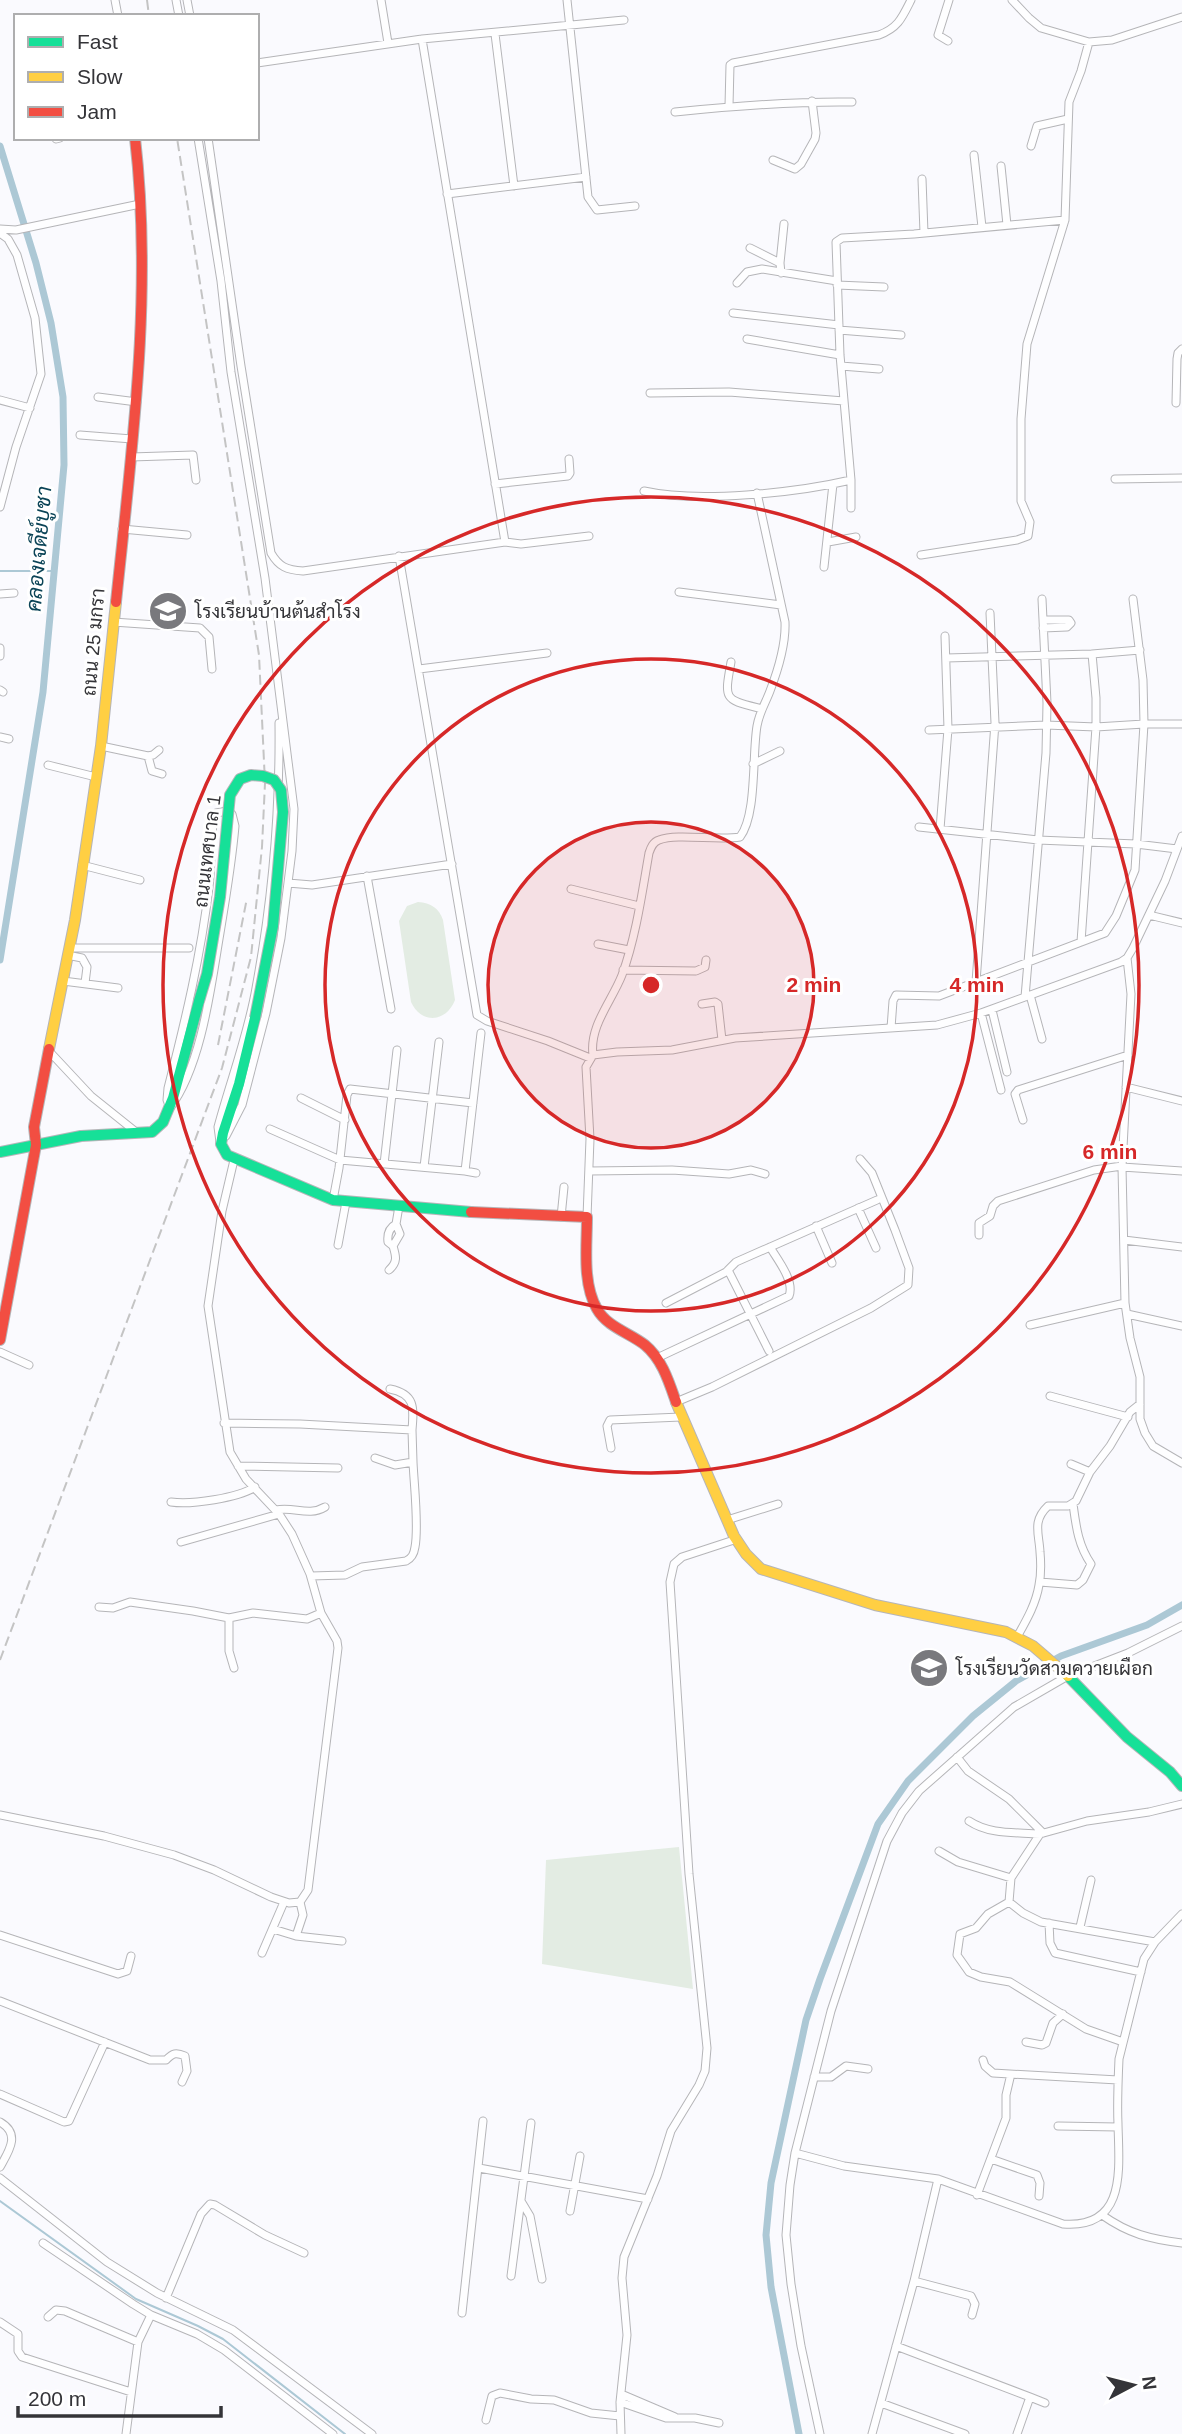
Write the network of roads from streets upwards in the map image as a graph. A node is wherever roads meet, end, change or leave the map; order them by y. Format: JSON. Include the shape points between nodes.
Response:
{"nodes":[{"id":1,"x":381,"y":0,"type":"edge"},
{"id":2,"x":567,"y":0,"type":"edge"},
{"id":3,"x":911,"y":0,"type":"edge"},
{"id":4,"x":948,"y":0,"type":"edge"},
{"id":5,"x":1012,"y":0,"type":"edge"},
{"id":6,"x":1182,"y":17,"type":"edge"},
{"id":7,"x":624,"y":20,"type":"dead end"},
{"id":8,"x":568,"y":26,"type":"junction"},
{"id":9,"x":495,"y":34,"type":"junction"},
{"id":10,"x":422,"y":39,"type":"junction"},
{"id":11,"x":948,"y":41,"type":"dead end"},
{"id":12,"x":1089,"y":42,"type":"junction"},
{"id":13,"x":388,"y":43,"type":"junction"},
{"id":14,"x":259,"y":63,"type":"edge"},
{"id":15,"x":812,"y":101,"type":"junction"},
{"id":16,"x":852,"y":102,"type":"dead end"},
{"id":17,"x":729,"y":106,"type":"junction"},
{"id":18,"x":675,"y":112,"type":"dead end"},
{"id":19,"x":1068,"y":119,"type":"junction"},
{"id":20,"x":135,"y":140,"type":"edge"},
{"id":21,"x":198,"y":140,"type":"edge"},
{"id":22,"x":208,"y":140,"type":"edge"},
{"id":23,"x":1031,"y":146,"type":"dead end"},
{"id":24,"x":974,"y":155,"type":"dead end"},
{"id":25,"x":773,"y":160,"type":"dead end"},
{"id":26,"x":1001,"y":166,"type":"dead end"},
{"id":27,"x":586,"y":177,"type":"junction"},
{"id":28,"x":922,"y":179,"type":"dead end"},
{"id":29,"x":514,"y":186,"type":"junction"},
{"id":30,"x":447,"y":194,"type":"junction"},
{"id":31,"x":140,"y":204,"type":"junction"},
{"id":32,"x":635,"y":206,"type":"dead end"},
{"id":33,"x":1065,"y":220,"type":"junction"},
{"id":34,"x":785,"y":224,"type":"dead end"},
{"id":35,"x":1007,"y":225,"type":"junction"},
{"id":36,"x":982,"y":228,"type":"junction"},
{"id":37,"x":0,"y":231,"type":"edge"},
{"id":38,"x":924,"y":233,"type":"junction"},
{"id":39,"x":750,"y":248,"type":"dead end"},
{"id":40,"x":780,"y":263,"type":"junction"},
{"id":41,"x":781,"y":273,"type":"junction"},
{"id":42,"x":737,"y":283,"type":"dead end"},
{"id":43,"x":837,"y":283,"type":"junction"},
{"id":44,"x":884,"y":287,"type":"dead end"},
{"id":45,"x":733,"y":313,"type":"dead end"},
{"id":46,"x":839,"y":328,"type":"junction"},
{"id":47,"x":901,"y":335,"type":"dead end"},
{"id":48,"x":747,"y":339,"type":"dead end"},
{"id":49,"x":1182,"y":349,"type":"edge"},
{"id":50,"x":840,"y":355,"type":"junction"},
{"id":51,"x":841,"y":366,"type":"junction"},
{"id":52,"x":879,"y":369,"type":"dead end"},
{"id":53,"x":1179,"y":383,"type":"edge"},
{"id":54,"x":650,"y":393,"type":"dead end"},
{"id":55,"x":98,"y":397,"type":"dead end"},
{"id":56,"x":0,"y":400,"type":"edge"},
{"id":57,"x":844,"y":401,"type":"junction"},
{"id":58,"x":136,"y":402,"type":"junction"},
{"id":59,"x":1176,"y":403,"type":"dead end"},
{"id":60,"x":30,"y":408,"type":"junction"},
{"id":61,"x":80,"y":435,"type":"dead end"},
{"id":62,"x":132,"y":439,"type":"junction"},
{"id":63,"x":131,"y":457,"type":"junction"},
{"id":64,"x":569,"y":459,"type":"dead end"},
{"id":65,"x":1182,"y":478,"type":"edge"},
{"id":66,"x":1115,"y":479,"type":"dead end"},
{"id":67,"x":197,"y":480,"type":"dead end"},
{"id":68,"x":851,"y":480,"type":"junction"},
{"id":69,"x":495,"y":484,"type":"junction"},
{"id":70,"x":833,"y":484,"type":"junction"},
{"id":71,"x":644,"y":491,"type":"dead end"},
{"id":72,"x":757,"y":493,"type":"junction"},
{"id":73,"x":0,"y":507,"type":"edge"},
{"id":74,"x":851,"y":508,"type":"dead end"},
{"id":75,"x":122,"y":529,"type":"junction"},
{"id":76,"x":187,"y":535,"type":"dead end"},
{"id":77,"x":589,"y":536,"type":"dead end"},
{"id":78,"x":856,"y":537,"type":"dead end"},
{"id":79,"x":505,"y":542,"type":"junction"},
{"id":80,"x":828,"y":542,"type":"junction"},
{"id":81,"x":921,"y":555,"type":"dead end"},
{"id":82,"x":399,"y":556,"type":"junction"},
{"id":83,"x":824,"y":567,"type":"dead end"},
{"id":84,"x":679,"y":592,"type":"dead end"},
{"id":85,"x":14,"y":593,"type":"dead end"},
{"id":86,"x":0,"y":594,"type":"edge"},
{"id":87,"x":1042,"y":599,"type":"dead end"},
{"id":88,"x":1133,"y":599,"type":"dead end"},
{"id":89,"x":781,"y":605,"type":"junction"},
{"id":90,"x":990,"y":613,"type":"dead end"},
{"id":91,"x":113,"y":622,"type":"junction"},
{"id":92,"x":945,"y":636,"type":"dead end"},
{"id":93,"x":0,"y":648,"type":"edge"},
{"id":94,"x":1140,"y":650,"type":"junction"},
{"id":95,"x":547,"y":653,"type":"dead end"},
{"id":96,"x":1045,"y":654,"type":"junction"},
{"id":97,"x":1092,"y":654,"type":"junction"},
{"id":98,"x":0,"y":656,"type":"edge"},
{"id":99,"x":994,"y":657,"type":"junction"},
{"id":100,"x":946,"y":658,"type":"junction"},
{"id":101,"x":731,"y":662,"type":"dead end"},
{"id":102,"x":212,"y":669,"type":"dead end"},
{"id":103,"x":419,"y":669,"type":"junction"},
{"id":104,"x":278,"y":694,"type":"junction"},
{"id":105,"x":762,"y":709,"type":"junction"},
{"id":106,"x":1144,"y":724,"type":"junction"},
{"id":107,"x":1182,"y":724,"type":"edge"},
{"id":108,"x":1046,"y":725,"type":"junction"},
{"id":109,"x":995,"y":727,"type":"junction"},
{"id":110,"x":1096,"y":727,"type":"junction"},
{"id":111,"x":948,"y":729,"type":"junction"},
{"id":112,"x":929,"y":730,"type":"dead end"},
{"id":113,"x":0,"y":737,"type":"edge"},
{"id":114,"x":9,"y":739,"type":"dead end"},
{"id":115,"x":101,"y":746,"type":"junction"},
{"id":116,"x":159,"y":750,"type":"dead end"},
{"id":117,"x":780,"y":751,"type":"dead end"},
{"id":118,"x":148,"y":756,"type":"junction"},
{"id":119,"x":753,"y":764,"type":"junction"},
{"id":120,"x":48,"y":765,"type":"dead end"},
{"id":121,"x":162,"y":774,"type":"dead end"},
{"id":122,"x":96,"y":777,"type":"junction"},
{"id":123,"x":919,"y":827,"type":"dead end"},
{"id":124,"x":940,"y":829,"type":"junction"},
{"id":125,"x":985,"y":835,"type":"junction"},
{"id":126,"x":1182,"y":836,"type":"edge"},
{"id":127,"x":1038,"y":840,"type":"junction"},
{"id":128,"x":1088,"y":843,"type":"junction"},
{"id":129,"x":1136,"y":844,"type":"junction"},
{"id":130,"x":1177,"y":849,"type":"junction"},
{"id":131,"x":452,"y":864,"type":"junction"},
{"id":132,"x":82,"y":865,"type":"junction"},
{"id":133,"x":367,"y":876,"type":"junction"},
{"id":134,"x":140,"y":880,"type":"dead end"},
{"id":135,"x":288,"y":883,"type":"junction"},
{"id":136,"x":571,"y":889,"type":"dead end"},
{"id":137,"x":639,"y":906,"type":"junction"},
{"id":138,"x":1149,"y":915,"type":"junction"},
{"id":139,"x":1182,"y":923,"type":"edge"},
{"id":140,"x":1081,"y":942,"type":"junction"},
{"id":141,"x":598,"y":944,"type":"dead end"},
{"id":142,"x":189,"y":948,"type":"dead end"},
{"id":143,"x":629,"y":950,"type":"junction"},
{"id":144,"x":68,"y":952,"type":"junction"},
{"id":145,"x":1127,"y":958,"type":"junction"},
{"id":146,"x":706,"y":960,"type":"dead end"},
{"id":147,"x":1029,"y":961,"type":"junction"},
{"id":148,"x":623,"y":970,"type":"junction"},
{"id":149,"x":63,"y":981,"type":"junction"},
{"id":150,"x":976,"y":982,"type":"junction"},
{"id":151,"x":85,"y":983,"type":"junction"},
{"id":152,"x":118,"y":988,"type":"dead end"},
{"id":153,"x":1028,"y":996,"type":"junction"},
{"id":154,"x":702,"y":1004,"type":"dead end"},
{"id":155,"x":391,"y":1009,"type":"dead end"},
{"id":156,"x":992,"y":1010,"type":"junction"},
{"id":157,"x":981,"y":1013,"type":"junction"},
{"id":158,"x":891,"y":1028,"type":"junction"},
{"id":159,"x":481,"y":1033,"type":"dead end"},
{"id":160,"x":1042,"y":1039,"type":"dead end"},
{"id":161,"x":722,"y":1040,"type":"junction"},
{"id":162,"x":439,"y":1042,"type":"dead end"},
{"id":163,"x":48,"y":1049,"type":"junction"},
{"id":164,"x":397,"y":1050,"type":"dead end"},
{"id":165,"x":1128,"y":1052,"type":"junction"},
{"id":166,"x":591,"y":1057,"type":"junction"},
{"id":167,"x":1007,"y":1072,"type":"dead end"},
{"id":168,"x":1063,"y":1072,"type":"dead end"},
{"id":169,"x":1126,"y":1087,"type":"junction"},
{"id":170,"x":1001,"y":1090,"type":"dead end"},
{"id":171,"x":392,"y":1093,"type":"junction"},
{"id":172,"x":300,"y":1098,"type":"dead end"},
{"id":173,"x":431,"y":1098,"type":"junction"},
{"id":174,"x":1182,"y":1101,"type":"edge"},
{"id":175,"x":473,"y":1103,"type":"junction"},
{"id":176,"x":170,"y":1108,"type":"junction"},
{"id":177,"x":345,"y":1120,"type":"junction"},
{"id":178,"x":1023,"y":1120,"type":"dead end"},
{"id":179,"x":270,"y":1129,"type":"dead end"},
{"id":180,"x":138,"y":1133,"type":"junction"},
{"id":181,"x":36,"y":1144,"type":"junction"},
{"id":182,"x":221,"y":1144,"type":"junction"},
{"id":183,"x":0,"y":1152,"type":"edge"},
{"id":184,"x":860,"y":1158,"type":"dead end"},
{"id":185,"x":234,"y":1160,"type":"junction"},
{"id":186,"x":340,"y":1160,"type":"junction"},
{"id":187,"x":384,"y":1164,"type":"junction"},
{"id":188,"x":1122,"y":1166,"type":"junction"},
{"id":189,"x":424,"y":1167,"type":"junction"},
{"id":190,"x":465,"y":1171,"type":"junction"},
{"id":191,"x":589,"y":1171,"type":"junction"},
{"id":192,"x":1182,"y":1171,"type":"edge"},
{"id":193,"x":476,"y":1173,"type":"dead end"},
{"id":194,"x":765,"y":1174,"type":"dead end"},
{"id":195,"x":564,"y":1187,"type":"dead end"},
{"id":196,"x":332,"y":1200,"type":"junction"},
{"id":197,"x":877,"y":1200,"type":"dead end"},
{"id":198,"x":346,"y":1202,"type":"junction"},
{"id":199,"x":398,"y":1206,"type":"junction"},
{"id":200,"x":858,"y":1208,"type":"junction"},
{"id":201,"x":561,"y":1217,"type":"junction"},
{"id":202,"x":587,"y":1217,"type":"junction"},
{"id":203,"x":816,"y":1226,"type":"junction"},
{"id":204,"x":979,"y":1235,"type":"dead end"},
{"id":205,"x":1124,"y":1240,"type":"junction"},
{"id":206,"x":338,"y":1245,"type":"dead end"},
{"id":207,"x":770,"y":1247,"type":"junction"},
{"id":208,"x":1182,"y":1247,"type":"edge"},
{"id":209,"x":876,"y":1248,"type":"dead end"},
{"id":210,"x":832,"y":1263,"type":"dead end"},
{"id":211,"x":389,"y":1270,"type":"dead end"},
{"id":212,"x":728,"y":1270,"type":"junction"},
{"id":213,"x":666,"y":1303,"type":"dead end"},
{"id":214,"x":1125,"y":1303,"type":"junction"},
{"id":215,"x":1127,"y":1314,"type":"junction"},
{"id":216,"x":749,"y":1316,"type":"junction"},
{"id":217,"x":1030,"y":1325,"type":"dead end"},
{"id":218,"x":1182,"y":1326,"type":"edge"},
{"id":219,"x":0,"y":1340,"type":"edge"},
{"id":220,"x":769,"y":1351,"type":"dead end"},
{"id":221,"x":0,"y":1352,"type":"edge"},
{"id":222,"x":657,"y":1358,"type":"junction"},
{"id":223,"x":29,"y":1365,"type":"dead end"},
{"id":224,"x":390,"y":1389,"type":"dead end"},
{"id":225,"x":1050,"y":1396,"type":"dead end"},
{"id":226,"x":676,"y":1402,"type":"junction"},
{"id":227,"x":1140,"y":1404,"type":"junction"},
{"id":228,"x":681,"y":1416,"type":"junction"},
{"id":229,"x":1128,"y":1417,"type":"junction"},
{"id":230,"x":224,"y":1423,"type":"junction"},
{"id":231,"x":412,"y":1430,"type":"junction"},
{"id":232,"x":611,"y":1448,"type":"dead end"},
{"id":233,"x":375,"y":1458,"type":"dead end"},
{"id":234,"x":413,"y":1462,"type":"junction"},
{"id":235,"x":1182,"y":1463,"type":"edge"},
{"id":236,"x":1071,"y":1464,"type":"dead end"},
{"id":237,"x":238,"y":1465,"type":"junction"},
{"id":238,"x":338,"y":1468,"type":"dead end"},
{"id":239,"x":1090,"y":1472,"type":"junction"},
{"id":240,"x":255,"y":1487,"type":"junction"},
{"id":241,"x":171,"y":1502,"type":"dead end"},
{"id":242,"x":778,"y":1504,"type":"dead end"},
{"id":243,"x":1073,"y":1504,"type":"junction"},
{"id":244,"x":325,"y":1507,"type":"dead end"},
{"id":245,"x":278,"y":1512,"type":"junction"},
{"id":246,"x":727,"y":1520,"type":"junction"},
{"id":247,"x":737,"y":1539,"type":"junction"},
{"id":248,"x":181,"y":1542,"type":"dead end"},
{"id":249,"x":311,"y":1576,"type":"junction"},
{"id":250,"x":1040,"y":1583,"type":"junction"},
{"id":251,"x":99,"y":1607,"type":"dead end"},
{"id":252,"x":321,"y":1613,"type":"junction"},
{"id":253,"x":229,"y":1618,"type":"junction"},
{"id":254,"x":1182,"y":1626,"type":"edge"},
{"id":255,"x":1017,"y":1637,"type":"junction"},
{"id":256,"x":234,"y":1668,"type":"dead end"},
{"id":257,"x":1064,"y":1673,"type":"junction"},
{"id":258,"x":957,"y":1757,"type":"junction"},
{"id":259,"x":1181,"y":1784,"type":"edge"},
{"id":260,"x":1182,"y":1804,"type":"edge"},
{"id":261,"x":0,"y":1815,"type":"edge"},
{"id":262,"x":969,"y":1821,"type":"dead end"},
{"id":263,"x":1041,"y":1833,"type":"junction"},
{"id":264,"x":939,"y":1851,"type":"dead end"},
{"id":265,"x":1012,"y":1878,"type":"junction"},
{"id":266,"x":1091,"y":1880,"type":"dead end"},
{"id":267,"x":284,"y":1902,"type":"junction"},
{"id":268,"x":300,"y":1902,"type":"junction"},
{"id":269,"x":1009,"y":1902,"type":"junction"},
{"id":270,"x":1182,"y":1914,"type":"edge"},
{"id":271,"x":1049,"y":1923,"type":"junction"},
{"id":272,"x":1080,"y":1927,"type":"junction"},
{"id":273,"x":273,"y":1929,"type":"junction"},
{"id":274,"x":0,"y":1935,"type":"edge"},
{"id":275,"x":296,"y":1936,"type":"junction"},
{"id":276,"x":342,"y":1941,"type":"dead end"},
{"id":277,"x":1155,"y":1942,"type":"junction"},
{"id":278,"x":262,"y":1953,"type":"dead end"},
{"id":279,"x":131,"y":1956,"type":"dead end"},
{"id":280,"x":1141,"y":1972,"type":"junction"},
{"id":281,"x":0,"y":2001,"type":"edge"},
{"id":282,"x":1063,"y":2014,"type":"junction"},
{"id":283,"x":105,"y":2042,"type":"junction"},
{"id":284,"x":1026,"y":2042,"type":"dead end"},
{"id":285,"x":1123,"y":2042,"type":"junction"},
{"id":286,"x":983,"y":2060,"type":"dead end"},
{"id":287,"x":868,"y":2069,"type":"dead end"},
{"id":288,"x":814,"y":2077,"type":"junction"},
{"id":289,"x":1010,"y":2078,"type":"dead end"},
{"id":290,"x":1118,"y":2080,"type":"junction"},
{"id":291,"x":182,"y":2082,"type":"dead end"},
{"id":292,"x":0,"y":2094,"type":"edge"},
{"id":293,"x":484,"y":2121,"type":"dead end"},
{"id":294,"x":0,"y":2122,"type":"edge"},
{"id":295,"x":531,"y":2123,"type":"dead end"},
{"id":296,"x":1058,"y":2126,"type":"dead end"},
{"id":297,"x":1118,"y":2127,"type":"junction"},
{"id":298,"x":795,"y":2153,"type":"junction"},
{"id":299,"x":580,"y":2156,"type":"dead end"},
{"id":300,"x":991,"y":2159,"type":"junction"},
{"id":301,"x":0,"y":2167,"type":"edge"},
{"id":302,"x":479,"y":2168,"type":"junction"},
{"id":303,"x":524,"y":2175,"type":"junction"},
{"id":304,"x":0,"y":2178,"type":"edge"},
{"id":305,"x":937,"y":2179,"type":"junction"},
{"id":306,"x":576,"y":2185,"type":"junction"},
{"id":307,"x":977,"y":2195,"type":"junction"},
{"id":308,"x":1039,"y":2196,"type":"dead end"},
{"id":309,"x":648,"y":2199,"type":"junction"},
{"id":310,"x":521,"y":2201,"type":"junction"},
{"id":311,"x":570,"y":2211,"type":"dead end"},
{"id":312,"x":1102,"y":2216,"type":"junction"},
{"id":313,"x":43,"y":2243,"type":"dead end"},
{"id":314,"x":1182,"y":2243,"type":"edge"},
{"id":315,"x":304,"y":2253,"type":"dead end"},
{"id":316,"x":511,"y":2276,"type":"dead end"},
{"id":317,"x":542,"y":2279,"type":"dead end"},
{"id":318,"x":914,"y":2281,"type":"junction"},
{"id":319,"x":166,"y":2298,"type":"junction"},
{"id":320,"x":462,"y":2313,"type":"dead end"},
{"id":321,"x":151,"y":2315,"type":"junction"},
{"id":322,"x":972,"y":2315,"type":"dead end"},
{"id":323,"x":48,"y":2317,"type":"dead end"},
{"id":324,"x":0,"y":2322,"type":"edge"},
{"id":325,"x":138,"y":2342,"type":"junction"},
{"id":326,"x":896,"y":2346,"type":"junction"},
{"id":327,"x":131,"y":2392,"type":"junction"},
{"id":328,"x":1030,"y":2397,"type":"junction"},
{"id":329,"x":620,"y":2398,"type":"junction"},
{"id":330,"x":881,"y":2403,"type":"junction"},
{"id":331,"x":1045,"y":2403,"type":"dead end"},
{"id":332,"x":620,"y":2416,"type":"junction"},
{"id":333,"x":486,"y":2420,"type":"dead end"},
{"id":334,"x":719,"y":2423,"type":"dead end"},
{"id":335,"x":126,"y":2434,"type":"edge"},
{"id":336,"x":333,"y":2434,"type":"edge"},
{"id":337,"x":372,"y":2434,"type":"edge"},
{"id":338,"x":621,"y":2434,"type":"edge"},
{"id":339,"x":820,"y":2434,"type":"edge"},
{"id":340,"x":873,"y":2434,"type":"edge"},
{"id":341,"x":965,"y":2434,"type":"edge"},
{"id":342,"x":1017,"y":2434,"type":"edge"}],
"edges":[{"from":1,"to":13,"type":"street"},
{"from":2,"to":8,"type":"street"},
{"from":3,"to":17,"type":"street","via":[[901,22],[879,35],[733,63]]},
{"from":4,"to":11,"type":"street","via":[[938,35]]},
{"from":5,"to":12,"type":"street","via":[[1041,28]]},
{"from":6,"to":12,"type":"street","via":[[1112,40]]},
{"from":7,"to":8,"type":"street"},
{"from":8,"to":9,"type":"street"},
{"from":8,"to":27,"type":"street"},
{"from":9,"to":10,"type":"street"},
{"from":9,"to":29,"type":"street"},
{"from":10,"to":13,"type":"street"},
{"from":10,"to":30,"type":"street"},
{"from":12,"to":19,"type":"street"},
{"from":13,"to":14,"type":"street"},
{"from":15,"to":16,"type":"street"},
{"from":15,"to":17,"type":"street"},
{"from":15,"to":25,"type":"street","via":[[816,133],[801,164],[795,169]]},
{"from":17,"to":18,"type":"street"},
{"from":19,"to":23,"type":"street","via":[[1037,127]]},
{"from":19,"to":33,"type":"street"},
{"from":20,"to":31,"type":"street","name":"ถนน 25 มกรา"},
{"from":21,"to":104,"type":"street","via":[[265,578]]},
{"from":22,"to":82,"type":"street","via":[[271,553],[278,564],[303,571]]},
{"from":24,"to":36,"type":"street"},
{"from":26,"to":35,"type":"street"},
{"from":27,"to":29,"type":"street"},
{"from":27,"to":32,"type":"street","via":[[589,197],[597,209]]},
{"from":28,"to":38,"type":"street"},
{"from":29,"to":30,"type":"street"},
{"from":30,"to":69,"type":"street"},
{"from":31,"to":37,"type":"street"},
{"from":31,"to":58,"type":"street","name":"ถนน 25 มกรา","via":[[141,342]]},
{"from":33,"to":35,"type":"street"},
{"from":33,"to":81,"type":"street","via":[[1027,344],[1021,501],[1030,533],[1017,540]]},
{"from":34,"to":40,"type":"street"},
{"from":35,"to":36,"type":"street"},
{"from":36,"to":38,"type":"street"},
{"from":37,"to":60,"type":"street","via":[[17,254],[35,318],[41,374]]},
{"from":38,"to":43,"type":"street","via":[[838,239]]},
{"from":39,"to":40,"type":"street"},
{"from":40,"to":41,"type":"street"},
{"from":41,"to":42,"type":"street","via":[[754,269]]},
{"from":41,"to":43,"type":"street"},
{"from":43,"to":44,"type":"street"},
{"from":43,"to":46,"type":"street"},
{"from":45,"to":46,"type":"street"},
{"from":46,"to":47,"type":"street"},
{"from":46,"to":50,"type":"street"},
{"from":48,"to":50,"type":"street"},
{"from":49,"to":53,"type":"street","via":[[1177,359]]},
{"from":50,"to":51,"type":"street"},
{"from":51,"to":52,"type":"street"},
{"from":51,"to":57,"type":"street"},
{"from":53,"to":59,"type":"street"},
{"from":54,"to":57,"type":"street","via":[[729,392]]},
{"from":55,"to":58,"type":"street"},
{"from":56,"to":60,"type":"street"},
{"from":57,"to":68,"type":"street"},
{"from":58,"to":62,"type":"street","name":"ถนน 25 มกรา"},
{"from":60,"to":73,"type":"street"},
{"from":61,"to":62,"type":"street"},
{"from":62,"to":63,"type":"street","name":"ถนน 25 มกรา"},
{"from":63,"to":67,"type":"street","via":[[193,455]]},
{"from":63,"to":75,"type":"street","name":"ถนน 25 มกรา"},
{"from":64,"to":69,"type":"street","via":[[568,476]]},
{"from":65,"to":66,"type":"street"},
{"from":68,"to":70,"type":"street"},
{"from":68,"to":74,"type":"street"},
{"from":69,"to":79,"type":"street"},
{"from":70,"to":72,"type":"street"},
{"from":70,"to":80,"type":"street"},
{"from":71,"to":72,"type":"street","via":[[676,497]]},
{"from":72,"to":89,"type":"street"},
{"from":75,"to":76,"type":"street"},
{"from":75,"to":91,"type":"street","name":"ถนน 25 มกรา"},
{"from":77,"to":79,"type":"street"},
{"from":78,"to":80,"type":"street"},
{"from":79,"to":82,"type":"street"},
{"from":80,"to":83,"type":"street"},
{"from":82,"to":103,"type":"street"},
{"from":84,"to":89,"type":"street"},
{"from":85,"to":86,"type":"street"},
{"from":87,"to":96,"type":"street"},
{"from":88,"to":94,"type":"street"},
{"from":89,"to":105,"type":"street","via":[[786,634]]},
{"from":90,"to":99,"type":"street"},
{"from":91,"to":102,"type":"street","via":[[200,628],[209,637]]},
{"from":91,"to":115,"type":"street","name":"ถนน 25 มกรา"},
{"from":92,"to":100,"type":"street"},
{"from":93,"to":98,"type":"street"},
{"from":94,"to":97,"type":"street"},
{"from":94,"to":106,"type":"street"},
{"from":95,"to":103,"type":"street"},
{"from":96,"to":97,"type":"street"},
{"from":96,"to":99,"type":"street"},
{"from":96,"to":108,"type":"street"},
{"from":97,"to":110,"type":"street"},
{"from":99,"to":100,"type":"street"},
{"from":99,"to":109,"type":"street"},
{"from":100,"to":111,"type":"street"},
{"from":101,"to":105,"type":"street","via":[[728,697]]},
{"from":103,"to":131,"type":"street"},
{"from":104,"to":135,"type":"street","via":[[294,809]]},
{"from":104,"to":182,"type":"street","via":[[275,840],[268,914],[256,991],[218,1127]]},
{"from":105,"to":119,"type":"street"},
{"from":106,"to":107,"type":"street"},
{"from":106,"to":110,"type":"street"},
{"from":106,"to":129,"type":"street"},
{"from":108,"to":109,"type":"street"},
{"from":108,"to":110,"type":"street"},
{"from":108,"to":127,"type":"street"},
{"from":109,"to":111,"type":"street"},
{"from":109,"to":125,"type":"street"},
{"from":110,"to":128,"type":"street"},
{"from":111,"to":112,"type":"street"},
{"from":111,"to":124,"type":"street"},
{"from":113,"to":114,"type":"street"},
{"from":115,"to":118,"type":"street"},
{"from":115,"to":122,"type":"street","name":"ถนน 25 มกรา"},
{"from":116,"to":118,"type":"street"},
{"from":117,"to":119,"type":"street"},
{"from":118,"to":121,"type":"street","via":[[152,771]]},
{"from":119,"to":137,"type":"street","via":[[743,834],[729,839],[654,843]]},
{"from":120,"to":122,"type":"street"},
{"from":122,"to":132,"type":"street","name":"ถนน 25 มกรา"},
{"from":123,"to":124,"type":"street"},
{"from":124,"to":125,"type":"street"},
{"from":125,"to":127,"type":"street"},
{"from":125,"to":150,"type":"street"},
{"from":126,"to":130,"type":"street"},
{"from":127,"to":128,"type":"street"},
{"from":127,"to":147,"type":"street"},
{"from":128,"to":129,"type":"street"},
{"from":128,"to":140,"type":"street"},
{"from":129,"to":130,"type":"street"},
{"from":129,"to":140,"type":"street","via":[[1135,870],[1108,930]]},
{"from":130,"to":138,"type":"street"},
{"from":131,"to":133,"type":"street"},
{"from":131,"to":166,"type":"street","via":[[479,1017]]},
{"from":132,"to":134,"type":"street"},
{"from":132,"to":144,"type":"street","name":"ถนน 25 มกรา"},
{"from":133,"to":135,"type":"street","via":[[312,886]]},
{"from":133,"to":155,"type":"street"},
{"from":135,"to":182,"type":"street","via":[[250,1081]]},
{"from":136,"to":137,"type":"street"},
{"from":137,"to":143,"type":"street"},
{"from":138,"to":139,"type":"street"},
{"from":138,"to":145,"type":"street"},
{"from":140,"to":147,"type":"street"},
{"from":141,"to":143,"type":"street"},
{"from":142,"to":144,"type":"street"},
{"from":143,"to":148,"type":"street"},
{"from":144,"to":149,"type":"street","name":"ถนน 25 มกรา"},
{"from":144,"to":151,"type":"street","via":[[85,961]]},
{"from":145,"to":153,"type":"street"},
{"from":145,"to":165,"type":"street","via":[[1131,994]]},
{"from":146,"to":148,"type":"street","via":[[705,967],[696,971]]},
{"from":147,"to":150,"type":"street"},
{"from":147,"to":153,"type":"street"},
{"from":148,"to":166,"type":"street","via":[[604,1006]]},
{"from":149,"to":151,"type":"street"},
{"from":149,"to":163,"type":"street","name":"ถนน 25 มกรา"},
{"from":150,"to":158,"type":"street","via":[[939,996],[896,995]]},
{"from":151,"to":152,"type":"street"},
{"from":153,"to":156,"type":"street"},
{"from":153,"to":160,"type":"street"},
{"from":154,"to":161,"type":"street","via":[[718,1004]]},
{"from":156,"to":157,"type":"street"},
{"from":156,"to":167,"type":"street"},
{"from":157,"to":158,"type":"street","via":[[937,1025]]},
{"from":157,"to":170,"type":"street"},
{"from":158,"to":161,"type":"street"},
{"from":159,"to":175,"type":"street"},
{"from":161,"to":166,"type":"street","via":[[672,1051]]},
{"from":162,"to":173,"type":"street"},
{"from":163,"to":180,"type":"street","via":[[91,1096]]},
{"from":163,"to":181,"type":"street","name":"ถนน 25 มกรา","via":[[34,1127]]},
{"from":164,"to":171,"type":"street"},
{"from":165,"to":168,"type":"street"},
{"from":165,"to":169,"type":"street"},
{"from":165,"to":178,"type":"street","via":[[1018,1090],[1016,1101]]},
{"from":166,"to":191,"type":"street","via":[[585,1079],[590,1113]]},
{"from":169,"to":174,"type":"street"},
{"from":169,"to":188,"type":"street"},
{"from":171,"to":173,"type":"street"},
{"from":171,"to":177,"type":"street","via":[[351,1089]]},
{"from":171,"to":187,"type":"street"},
{"from":172,"to":177,"type":"street"},
{"from":173,"to":175,"type":"street"},
{"from":173,"to":189,"type":"street"},
{"from":175,"to":190,"type":"street"},
{"from":176,"to":176,"type":"street","via":[[169,1088],[210,886],[214,817],[227,811],[235,826],[212,982],[194,1058]]},
{"from":176,"to":180,"type":"street","name":"ถนนเทศบาล 1","via":[[155,1130]]},
{"from":176,"to":182,"type":"street","name":"ถนนเทศบาล 1","bridge":true,"via":[[207,974],[230,795],[240,779],[265,776],[275,781],[282,795],[274,922],[256,1018]]},
{"from":177,"to":186,"type":"street"},
{"from":179,"to":186,"type":"street"},
{"from":180,"to":181,"type":"street","name":"ถนนเทศบาล 1"},
{"from":181,"to":183,"type":"street","name":"ถนนเทศบาล 1"},
{"from":181,"to":219,"type":"street","name":"ถนน 25 มกรา"},
{"from":182,"to":185,"type":"street"},
{"from":184,"to":226,"type":"street","via":[[872,1173],[895,1230],[909,1268],[908,1286]]},
{"from":185,"to":196,"type":"street"},
{"from":185,"to":230,"type":"street","via":[[208,1306]]},
{"from":186,"to":187,"type":"street"},
{"from":186,"to":196,"type":"street"},
{"from":187,"to":189,"type":"street"},
{"from":188,"to":192,"type":"street"},
{"from":188,"to":204,"type":"street","via":[[1094,1170],[999,1201],[979,1223]]},
{"from":188,"to":205,"type":"street"},
{"from":189,"to":190,"type":"street"},
{"from":190,"to":193,"type":"street"},
{"from":191,"to":194,"type":"street","via":[[729,1174],[751,1170]]},
{"from":191,"to":202,"type":"street"},
{"from":195,"to":201,"type":"street"},
{"from":196,"to":198,"type":"street"},
{"from":197,"to":200,"type":"street"},
{"from":198,"to":199,"type":"street"},
{"from":198,"to":206,"type":"street"},
{"from":199,"to":201,"type":"street"},
{"from":199,"to":211,"type":"street","via":[[400,1234],[393,1246],[395,1265]]},
{"from":200,"to":203,"type":"street"},
{"from":200,"to":209,"type":"street"},
{"from":201,"to":202,"type":"street"},
{"from":202,"to":222,"type":"street","via":[[590,1288],[599,1314],[642,1341]]},
{"from":203,"to":207,"type":"street"},
{"from":203,"to":210,"type":"street"},
{"from":205,"to":208,"type":"street"},
{"from":205,"to":214,"type":"street"},
{"from":207,"to":212,"type":"street"},
{"from":207,"to":216,"type":"street","via":[[791,1290],[789,1296]]},
{"from":212,"to":213,"type":"street"},
{"from":212,"to":216,"type":"street"},
{"from":214,"to":215,"type":"street"},
{"from":214,"to":217,"type":"street"},
{"from":215,"to":218,"type":"street"},
{"from":215,"to":227,"type":"street","via":[[1140,1377]]},
{"from":216,"to":220,"type":"street"},
{"from":216,"to":222,"type":"street"},
{"from":221,"to":223,"type":"street"},
{"from":222,"to":226,"type":"street"},
{"from":224,"to":231,"type":"street","via":[[411,1399]]},
{"from":225,"to":229,"type":"street"},
{"from":226,"to":228,"type":"street"},
{"from":227,"to":229,"type":"street"},
{"from":227,"to":235,"type":"street","via":[[1144,1433],[1153,1446]]},
{"from":228,"to":232,"type":"street","via":[[610,1420]]},
{"from":228,"to":246,"type":"street"},
{"from":229,"to":239,"type":"street"},
{"from":230,"to":231,"type":"street"},
{"from":230,"to":237,"type":"street","via":[[229,1452]]},
{"from":231,"to":234,"type":"street"},
{"from":233,"to":234,"type":"street","via":[[395,1465]]},
{"from":234,"to":249,"type":"street","via":[[416,1534],[412,1557],[345,1575]]},
{"from":236,"to":239,"type":"street"},
{"from":237,"to":238,"type":"street"},
{"from":237,"to":240,"type":"street"},
{"from":239,"to":243,"type":"street"},
{"from":240,"to":241,"type":"street","via":[[234,1495]]},
{"from":240,"to":245,"type":"street"},
{"from":242,"to":246,"type":"street"},
{"from":243,"to":250,"type":"street","via":[[1048,1506],[1038,1519]]},
{"from":243,"to":250,"type":"street","via":[[1078,1539],[1091,1563],[1077,1585]]},
{"from":244,"to":245,"type":"street","via":[[310,1513]]},
{"from":245,"to":248,"type":"street"},
{"from":245,"to":249,"type":"street"},
{"from":246,"to":247,"type":"street"},
{"from":247,"to":255,"type":"street","via":[[761,1569],[823,1591]]},
{"from":247,"to":309,"type":"street","via":[[682,1557],[674,1564],[670,1582],[691,1898],[707,2048],[705,2071],[671,2131]]},
{"from":249,"to":252,"type":"street"},
{"from":250,"to":255,"type":"street"},
{"from":251,"to":253,"type":"street","via":[[130,1602]]},
{"from":252,"to":253,"type":"street","via":[[307,1619],[253,1613]]},
{"from":252,"to":268,"type":"street","via":[[337,1640],[337,1657],[308,1890]]},
{"from":253,"to":256,"type":"street"},
{"from":254,"to":257,"type":"street","via":[[1128,1653]]},
{"from":255,"to":257,"type":"street"},
{"from":257,"to":258,"type":"street","via":[[1014,1707]]},
{"from":257,"to":259,"type":"street"},
{"from":258,"to":263,"type":"street","via":[[982,1782],[1009,1799]]},
{"from":258,"to":288,"type":"street","via":[[919,1791],[887,1841],[834,1999]]},
{"from":260,"to":263,"type":"street"},
{"from":261,"to":267,"type":"street","via":[[174,1855]]},
{"from":262,"to":263,"type":"street","via":[[995,1831]]},
{"from":263,"to":265,"type":"street"},
{"from":264,"to":265,"type":"street"},
{"from":265,"to":269,"type":"street"},
{"from":266,"to":272,"type":"street"},
{"from":267,"to":268,"type":"street"},
{"from":267,"to":273,"type":"street"},
{"from":268,"to":275,"type":"street","via":[[303,1915]]},
{"from":269,"to":271,"type":"street"},
{"from":269,"to":282,"type":"street","via":[[988,1914],[976,1928],[960,1934],[960,1962],[969,1972],[1010,1982]]},
{"from":270,"to":277,"type":"street"},
{"from":271,"to":272,"type":"street"},
{"from":271,"to":280,"type":"street","via":[[1049,1943],[1055,1953]]},
{"from":272,"to":277,"type":"street"},
{"from":273,"to":275,"type":"street"},
{"from":273,"to":278,"type":"street"},
{"from":274,"to":279,"type":"street","via":[[118,1974],[127,1971]]},
{"from":275,"to":276,"type":"street"},
{"from":277,"to":280,"type":"street"},
{"from":280,"to":285,"type":"street"},
{"from":281,"to":283,"type":"street"},
{"from":282,"to":284,"type":"street","via":[[1045,2043]]},
{"from":282,"to":285,"type":"street","via":[[1086,2029]]},
{"from":283,"to":291,"type":"street","via":[[150,2060],[166,2060],[177,2053],[185,2056],[187,2071]]},
{"from":283,"to":292,"type":"street","via":[[69,2121]]},
{"from":285,"to":290,"type":"street"},
{"from":286,"to":290,"type":"street","via":[[993,2073]]},
{"from":287,"to":288,"type":"street","via":[[846,2066],[831,2077]]},
{"from":288,"to":298,"type":"street"},
{"from":289,"to":300,"type":"street","via":[[1006,2118]]},
{"from":290,"to":297,"type":"street"},
{"from":293,"to":302,"type":"street"},
{"from":294,"to":301,"type":"street","via":[[13,2138]]},
{"from":295,"to":303,"type":"street"},
{"from":296,"to":297,"type":"street"},
{"from":297,"to":312,"type":"street","via":[[1116,2193]]},
{"from":298,"to":305,"type":"street","via":[[844,2166]]},
{"from":298,"to":339,"type":"street","via":[[786,2235],[801,2346]]},
{"from":299,"to":306,"type":"street"},
{"from":300,"to":307,"type":"street"},
{"from":300,"to":308,"type":"street","via":[[1037,2175]]},
{"from":302,"to":303,"type":"street"},
{"from":302,"to":320,"type":"street"},
{"from":303,"to":306,"type":"street"},
{"from":303,"to":310,"type":"street"},
{"from":304,"to":319,"type":"street","via":[[107,2262]]},
{"from":305,"to":307,"type":"street"},
{"from":305,"to":318,"type":"street"},
{"from":306,"to":309,"type":"street"},
{"from":306,"to":311,"type":"street"},
{"from":307,"to":312,"type":"street","via":[[1063,2224]]},
{"from":309,"to":329,"type":"street","via":[[624,2258],[627,2335]]},
{"from":310,"to":316,"type":"street"},
{"from":310,"to":317,"type":"street","via":[[530,2216]]},
{"from":312,"to":314,"type":"street","via":[[1148,2238]]},
{"from":313,"to":321,"type":"street"},
{"from":315,"to":319,"type":"street","via":[[210,2204],[201,2214]]},
{"from":318,"to":322,"type":"street","via":[[971,2296],[975,2304]]},
{"from":318,"to":326,"type":"street"},
{"from":319,"to":337,"type":"street","via":[[233,2330]]},
{"from":321,"to":325,"type":"street"},
{"from":321,"to":336,"type":"street","via":[[224,2350]]},
{"from":323,"to":325,"type":"street","via":[[60,2310]]},
{"from":324,"to":327,"type":"street","via":[[18,2334],[22,2357]]},
{"from":325,"to":327,"type":"street"},
{"from":326,"to":328,"type":"street"},
{"from":326,"to":330,"type":"street"},
{"from":327,"to":335,"type":"street"},
{"from":328,"to":331,"type":"street"},
{"from":328,"to":342,"type":"street"},
{"from":329,"to":332,"type":"street"},
{"from":329,"to":334,"type":"street","via":[[660,2416]]},
{"from":330,"to":340,"type":"street"},
{"from":330,"to":341,"type":"street"},
{"from":332,"to":333,"type":"street","via":[[500,2393],[492,2396]]},
{"from":332,"to":338,"type":"street"}]}
